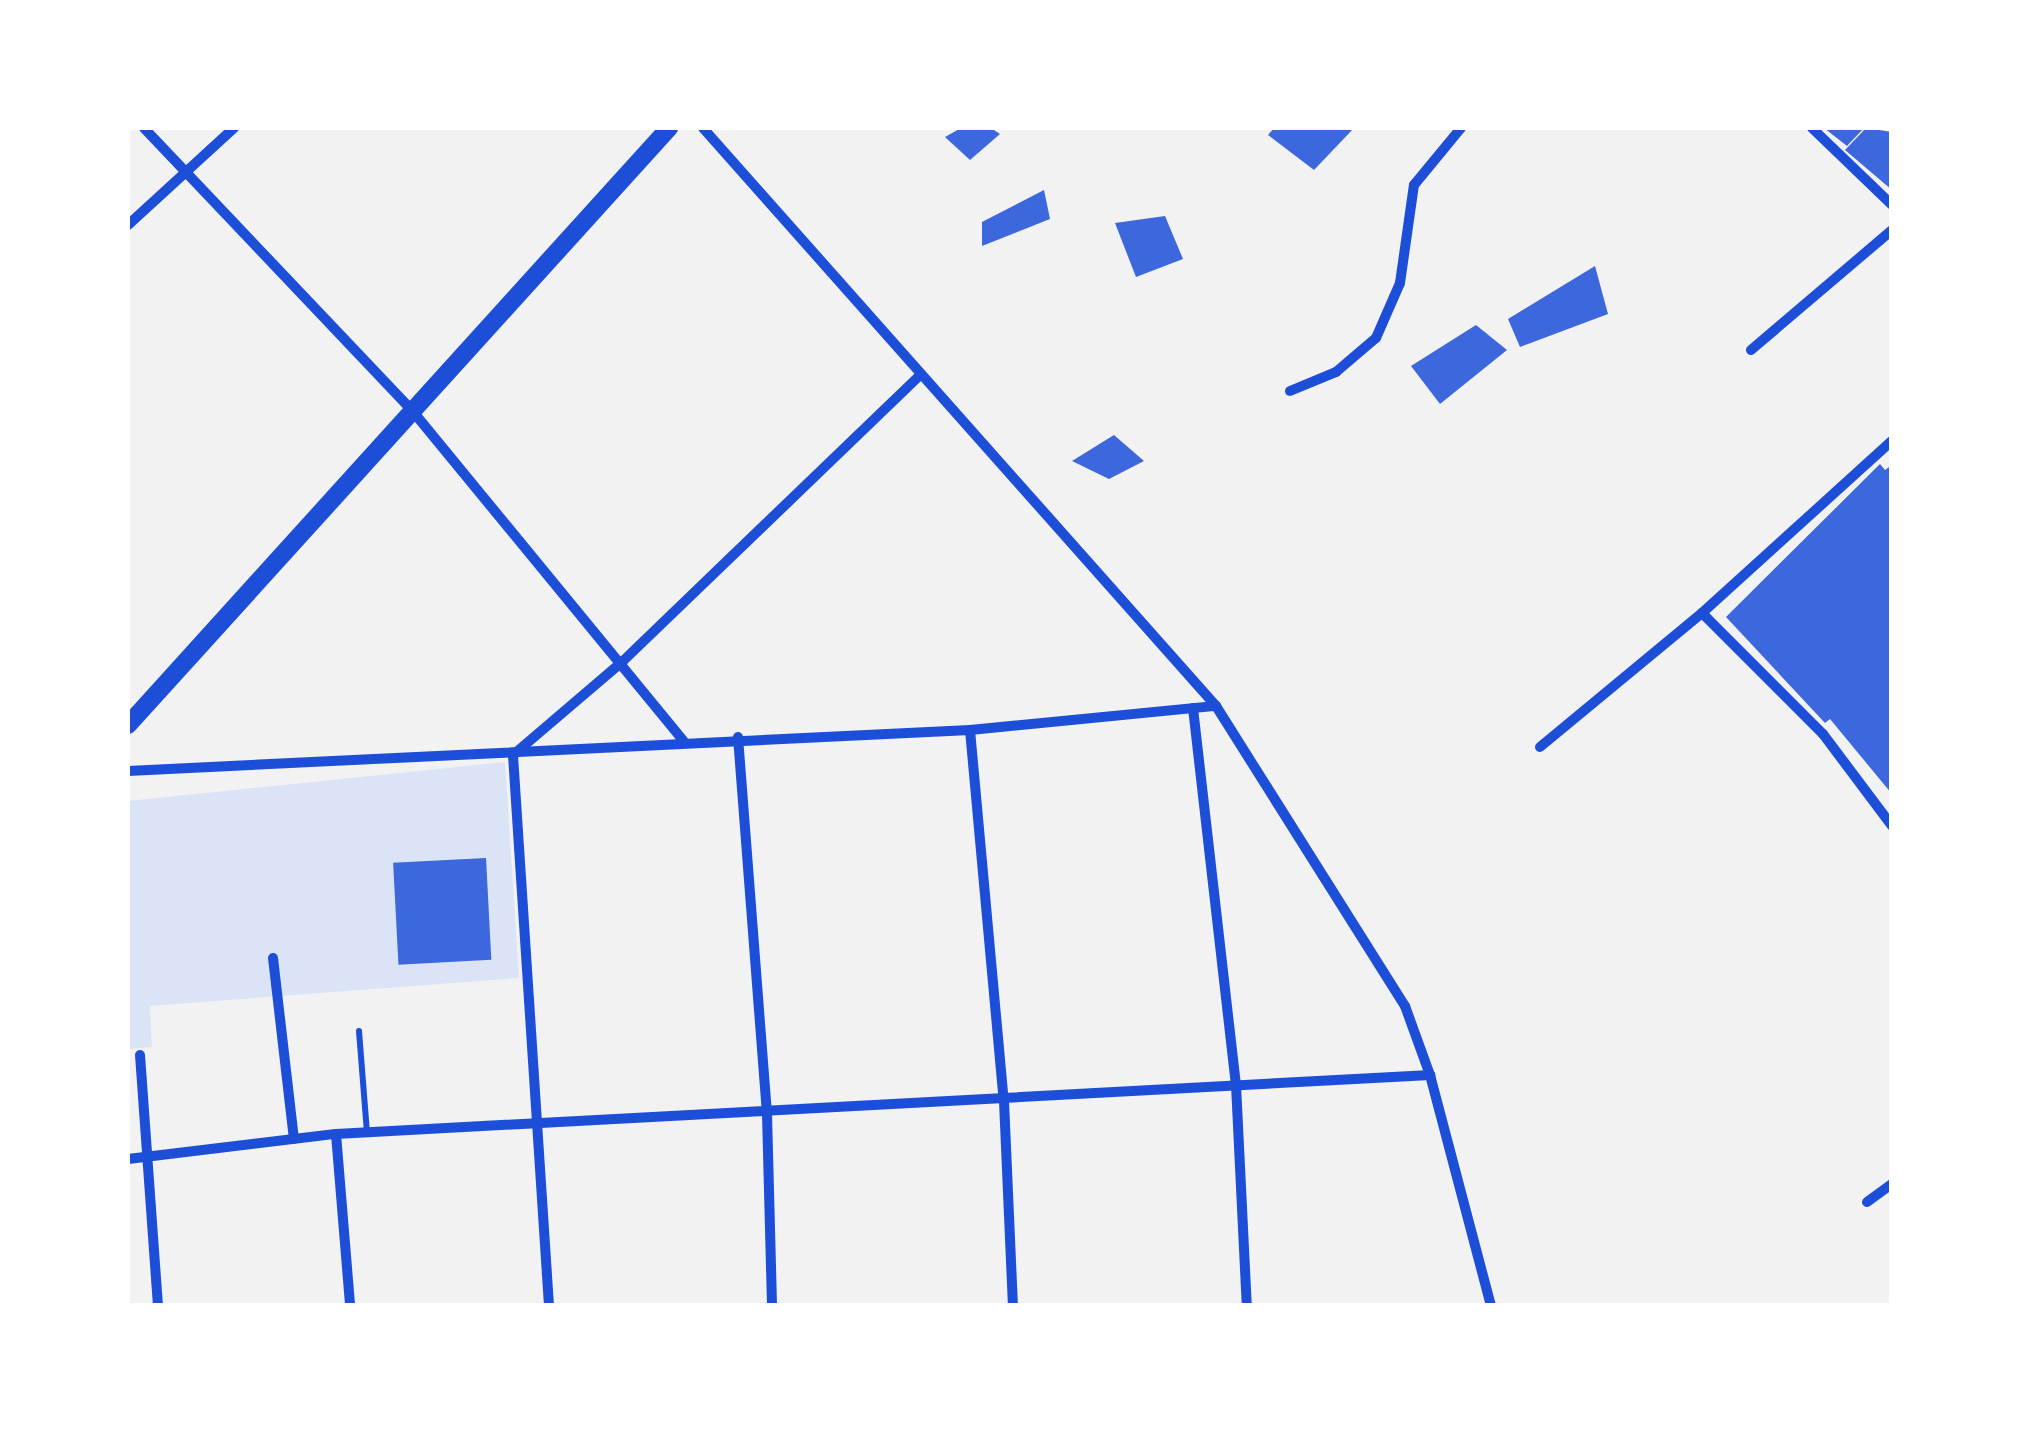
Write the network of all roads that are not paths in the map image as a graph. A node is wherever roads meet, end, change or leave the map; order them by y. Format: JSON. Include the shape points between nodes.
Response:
{"nodes":[{"id":1,"x":144,"y":128,"type":"edge"},
{"id":2,"x":234,"y":128,"type":"edge"},
{"id":3,"x":670,"y":128,"type":"edge"},
{"id":4,"x":703,"y":128,"type":"edge"},
{"id":5,"x":1462,"y":128,"type":"edge"},
{"id":6,"x":1812,"y":128,"type":"edge"},
{"id":7,"x":184,"y":172,"type":"junction"},
{"id":8,"x":1892,"y":205,"type":"edge"},
{"id":9,"x":128,"y":225,"type":"edge"},
{"id":10,"x":1892,"y":230,"type":"edge"},
{"id":11,"x":1750,"y":350,"type":"dead end"},
{"id":12,"x":919,"y":376,"type":"junction"},
{"id":13,"x":1290,"y":390,"type":"dead end"},
{"id":14,"x":414,"y":414,"type":"junction"},
{"id":15,"x":1892,"y":440,"type":"edge"},
{"id":16,"x":1702,"y":613,"type":"junction"},
{"id":17,"x":624,"y":661,"type":"junction"},
{"id":18,"x":1216,"y":706,"type":"junction"},
{"id":19,"x":1193,"y":708,"type":"junction"},
{"id":20,"x":128,"y":722,"type":"edge"},
{"id":21,"x":970,"y":730,"type":"junction"},
{"id":22,"x":738,"y":737,"type":"junction"},
{"id":23,"x":684,"y":741,"type":"junction"},
{"id":24,"x":1540,"y":748,"type":"dead end"},
{"id":25,"x":513,"y":755,"type":"junction"},
{"id":26,"x":128,"y":771,"type":"edge"},
{"id":27,"x":1892,"y":826,"type":"edge"},
{"id":28,"x":273,"y":958,"type":"dead end"},
{"id":29,"x":359,"y":1031,"type":"dead end"},
{"id":30,"x":140,"y":1055,"type":"dead end"},
{"id":31,"x":1430,"y":1075,"type":"junction"},
{"id":32,"x":1236,"y":1085,"type":"junction"},
{"id":33,"x":1004,"y":1101,"type":"junction"},
{"id":34,"x":767,"y":1114,"type":"junction"},
{"id":35,"x":532,"y":1124,"type":"junction"},
{"id":36,"x":367,"y":1132,"type":"junction"},
{"id":37,"x":336,"y":1134,"type":"junction"},
{"id":38,"x":294,"y":1139,"type":"junction"},
{"id":39,"x":151,"y":1157,"type":"junction"},
{"id":40,"x":128,"y":1158,"type":"edge"},
{"id":41,"x":1892,"y":1184,"type":"edge"},
{"id":42,"x":1867,"y":1202,"type":"dead end"},
{"id":43,"x":158,"y":1306,"type":"edge"},
{"id":44,"x":350,"y":1306,"type":"edge"},
{"id":45,"x":549,"y":1306,"type":"edge"},
{"id":46,"x":772,"y":1306,"type":"edge"},
{"id":47,"x":1013,"y":1306,"type":"edge"},
{"id":48,"x":1247,"y":1306,"type":"edge"},
{"id":49,"x":1491,"y":1306,"type":"edge"}],
"edges":[{"from":1,"to":7,"type":"street"},
{"from":2,"to":7,"type":"street"},
{"from":3,"to":14,"type":"street"},
{"from":4,"to":12,"type":"street"},
{"from":5,"to":13,"type":"street","via":[[1414,185],[1400,284],[1376,338],[1336,372]]},
{"from":6,"to":8,"type":"street"},
{"from":7,"to":9,"type":"street"},
{"from":7,"to":14,"type":"street"},
{"from":10,"to":11,"type":"street"},
{"from":12,"to":17,"type":"street"},
{"from":12,"to":18,"type":"street"},
{"from":14,"to":17,"type":"street"},
{"from":14,"to":20,"type":"street"},
{"from":15,"to":16,"type":"street"},
{"from":16,"to":24,"type":"street"},
{"from":16,"to":27,"type":"street","via":[[1824,734]]},
{"from":17,"to":23,"type":"street"},
{"from":17,"to":25,"type":"street"},
{"from":18,"to":19,"type":"street"},
{"from":18,"to":31,"type":"street","via":[[1405,1006]]},
{"from":19,"to":21,"type":"street"},
{"from":19,"to":32,"type":"street"},
{"from":21,"to":22,"type":"street"},
{"from":21,"to":33,"type":"street"},
{"from":22,"to":23,"type":"street"},
{"from":22,"to":34,"type":"street"},
{"from":23,"to":25,"type":"street"},
{"from":25,"to":26,"type":"street"},
{"from":25,"to":35,"type":"street"},
{"from":28,"to":38,"type":"street"},
{"from":29,"to":36,"type":"lane"},
{"from":30,"to":39,"type":"street"},
{"from":31,"to":32,"type":"street"},
{"from":31,"to":49,"type":"street"},
{"from":32,"to":33,"type":"street"},
{"from":32,"to":48,"type":"street"},
{"from":33,"to":34,"type":"street"},
{"from":33,"to":47,"type":"street"},
{"from":34,"to":35,"type":"street"},
{"from":34,"to":46,"type":"street"},
{"from":35,"to":36,"type":"street"},
{"from":35,"to":45,"type":"street"},
{"from":36,"to":37,"type":"street"},
{"from":37,"to":38,"type":"street"},
{"from":37,"to":44,"type":"street"},
{"from":38,"to":39,"type":"street"},
{"from":39,"to":40,"type":"street"},
{"from":39,"to":43,"type":"street"},
{"from":41,"to":42,"type":"street"}]}
